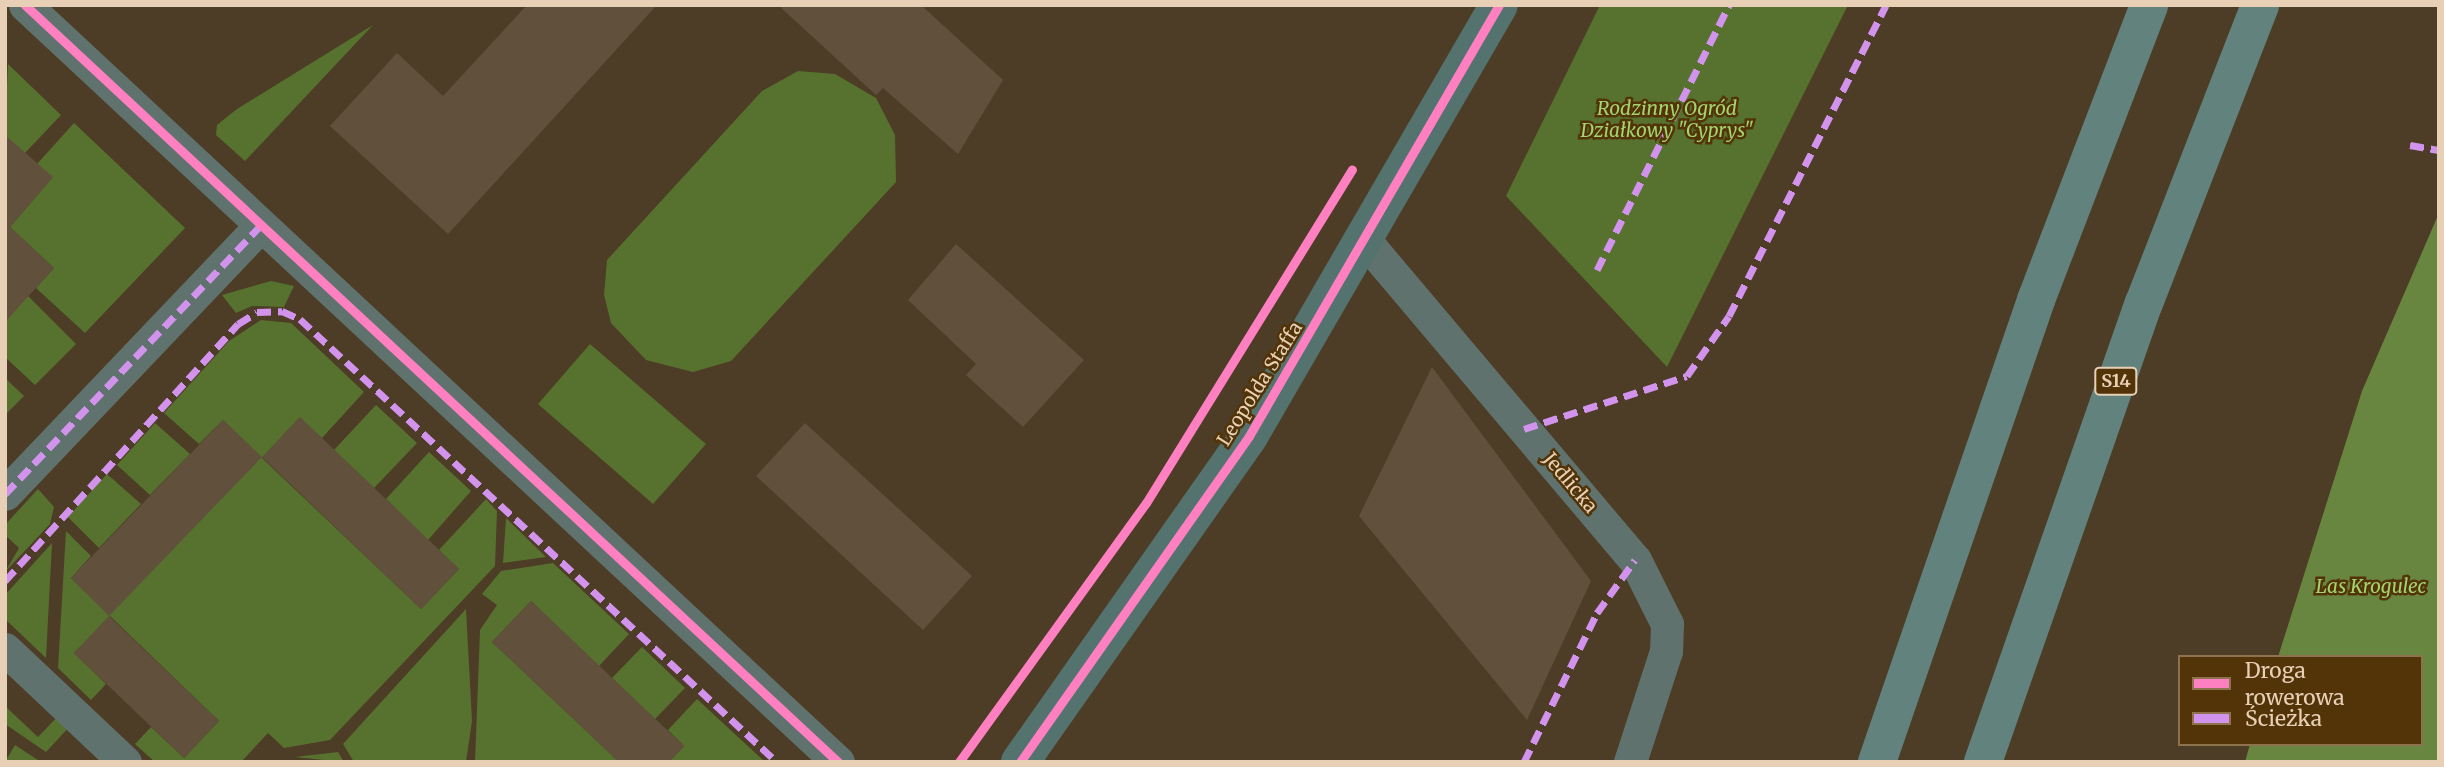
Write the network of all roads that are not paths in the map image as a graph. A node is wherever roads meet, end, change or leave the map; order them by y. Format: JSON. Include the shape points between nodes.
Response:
{"nodes":[{"id":1,"x":25,"y":5,"type":"edge"},
{"id":2,"x":1499,"y":5,"type":"edge"},
{"id":3,"x":2149,"y":5,"type":"edge"},
{"id":4,"x":2260,"y":5,"type":"edge"},
{"id":5,"x":260,"y":226,"type":"junction"},
{"id":6,"x":1366,"y":242,"type":"junction"},
{"id":7,"x":5,"y":494,"type":"edge"},
{"id":8,"x":5,"y":649,"type":"edge"},
{"id":9,"x":125,"y":762,"type":"edge"},
{"id":10,"x":838,"y":762,"type":"edge"},
{"id":11,"x":1020,"y":762,"type":"edge"},
{"id":12,"x":1630,"y":762,"type":"edge"},
{"id":13,"x":1877,"y":762,"type":"edge"},
{"id":14,"x":1983,"y":762,"type":"edge"}],
"edges":[{"from":1,"to":5,"type":"street"},
{"from":2,"to":6,"type":"street","name":"Leopolda Staffa"},
{"from":3,"to":13,"type":"highway","via":[[2036,300]]},
{"from":4,"to":14,"type":"highway","number":"S14","via":[[2144,303]]},
{"from":5,"to":7,"type":"street"},
{"from":5,"to":10,"type":"street"},
{"from":6,"to":11,"type":"street","name":"Leopolda Staffa","via":[[1206,502]]},
{"from":6,"to":12,"type":"street","name":"Jedlicka","via":[[1641,571],[1667,624],[1666,651]]},
{"from":8,"to":9,"type":"street"}]}
